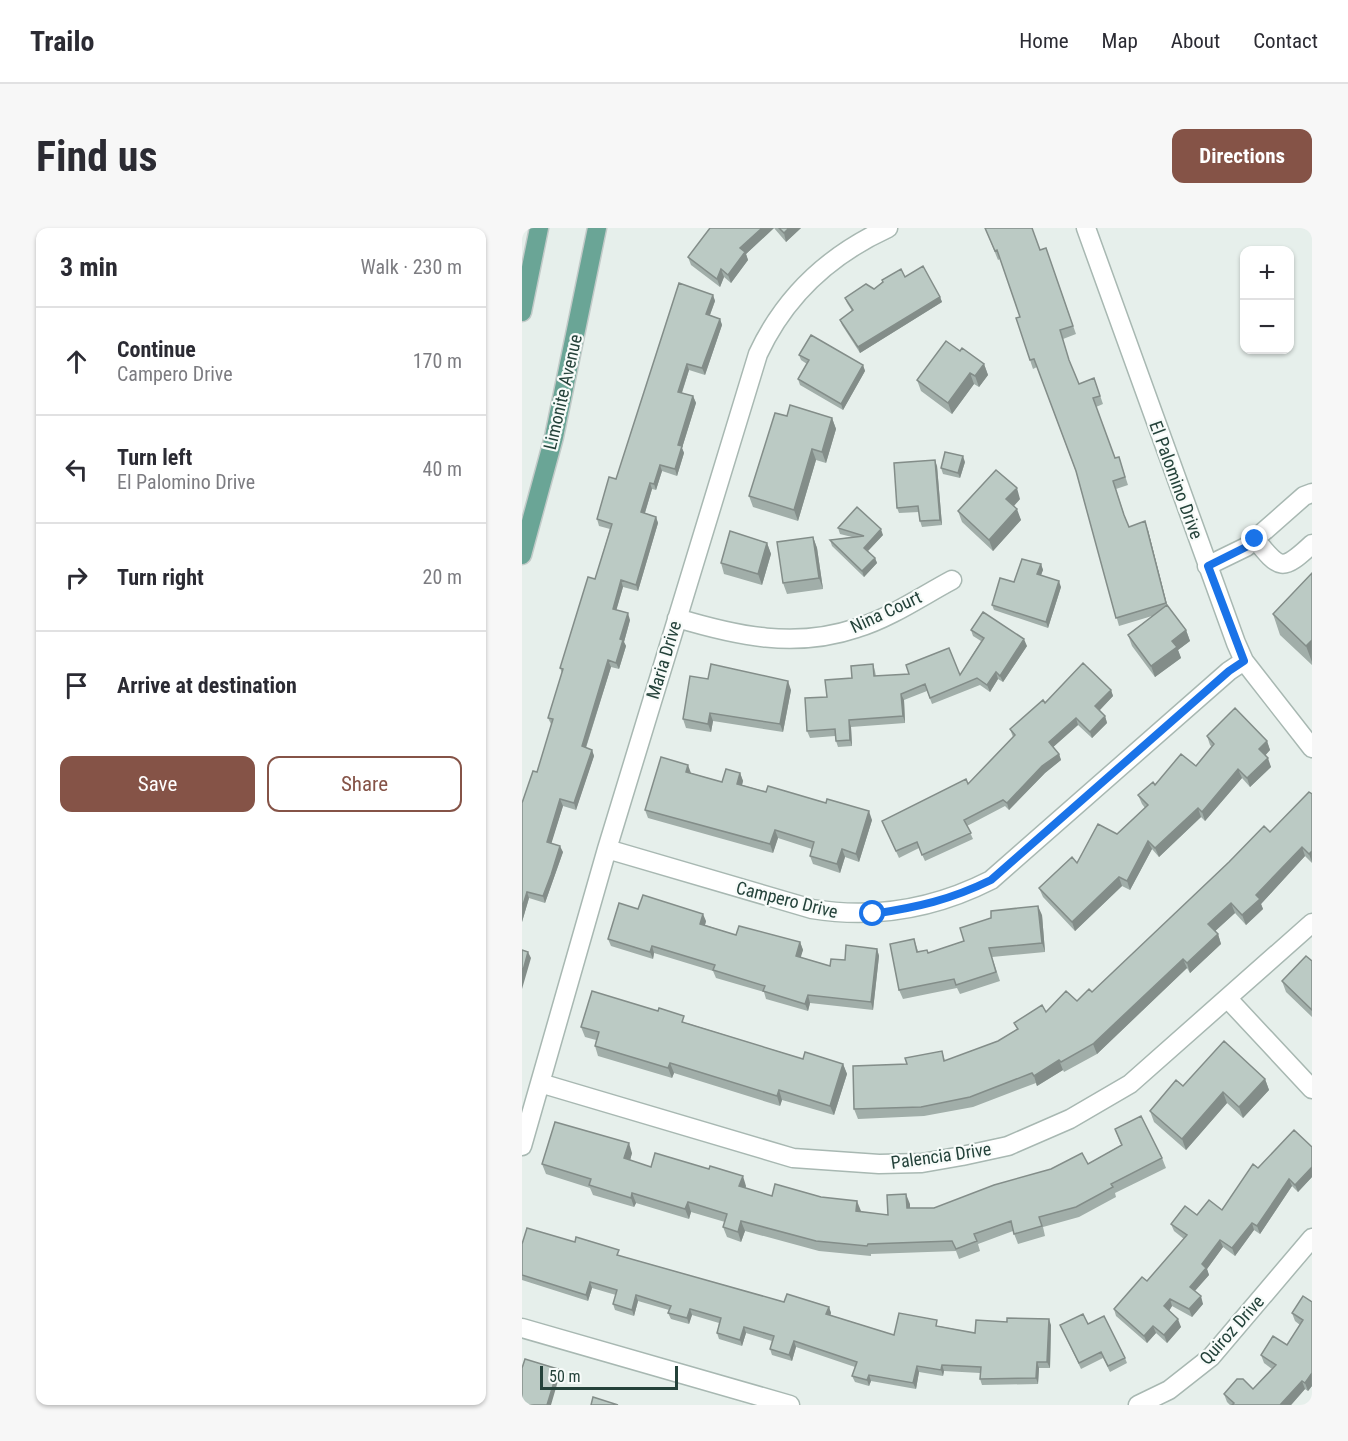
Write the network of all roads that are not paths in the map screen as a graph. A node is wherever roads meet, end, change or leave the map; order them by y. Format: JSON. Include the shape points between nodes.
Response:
{"nodes":[{"id":1,"x":539,"y":228,"type":"edge"},
{"id":2,"x":597,"y":228,"type":"edge"},
{"id":3,"x":888,"y":228,"type":"edge"},
{"id":4,"x":1086,"y":228,"type":"edge"},
{"id":5,"x":522,"y":312,"type":"edge"},
{"id":6,"x":1312,"y":493,"type":"edge"},
{"id":7,"x":1255,"y":539,"type":"junction"},
{"id":8,"x":1312,"y":544,"type":"edge"},
{"id":9,"x":522,"y":555,"type":"edge"},
{"id":10,"x":1208,"y":566,"type":"junction"},
{"id":11,"x":952,"y":580,"type":"dead end"},
{"id":12,"x":676,"y":618,"type":"junction"},
{"id":13,"x":1244,"y":661,"type":"junction"},
{"id":14,"x":1312,"y":748,"type":"edge"},
{"id":15,"x":607,"y":849,"type":"junction"},
{"id":16,"x":1312,"y":923,"type":"edge"},
{"id":17,"x":1228,"y":999,"type":"junction"},
{"id":18,"x":540,"y":1083,"type":"junction"},
{"id":19,"x":1312,"y":1089,"type":"edge"},
{"id":20,"x":522,"y":1146,"type":"edge"},
{"id":21,"x":1312,"y":1238,"type":"edge"},
{"id":22,"x":522,"y":1328,"type":"edge"},
{"id":23,"x":790,"y":1405,"type":"edge"},
{"id":24,"x":1138,"y":1405,"type":"edge"}],
"edges":[{"from":1,"to":5,"type":"main road"},
{"from":2,"to":9,"type":"main road","name":"Limonite Avenue","via":[[554,437]]},
{"from":3,"to":12,"type":"street","name":"Maria Drive","via":[[828,265],[773,322],[746,386]]},
{"from":4,"to":10,"type":"street","name":"El Palomino Drive"},
{"from":6,"to":7,"type":"street"},
{"from":7,"to":8,"type":"street","via":[[1274,562],[1284,566]]},
{"from":7,"to":10,"type":"street"},
{"from":10,"to":13,"type":"street","name":"El Palomino Drive"},
{"from":11,"to":12,"type":"street","name":"Nina Court","via":[[858,628],[821,637],[754,638]]},
{"from":12,"to":15,"type":"street","name":"Maria Drive"},
{"from":13,"to":14,"type":"street","name":"El Palomino Drive"},
{"from":13,"to":15,"type":"street","name":"Campero Drive","via":[[991,880],[925,906],[873,914],[812,909]]},
{"from":15,"to":18,"type":"street","name":"Maria Drive"},
{"from":16,"to":17,"type":"street","name":"Palencia Drive"},
{"from":17,"to":18,"type":"street","name":"Palencia Drive","via":[[1130,1084],[1070,1119],[1008,1146],[922,1163],[793,1158]]},
{"from":17,"to":19,"type":"street"},
{"from":18,"to":20,"type":"street","name":"Maria Drive"},
{"from":21,"to":24,"type":"street","name":"Quiroz Drive","via":[[1211,1358],[1169,1390]]},
{"from":22,"to":23,"type":"street"}]}
